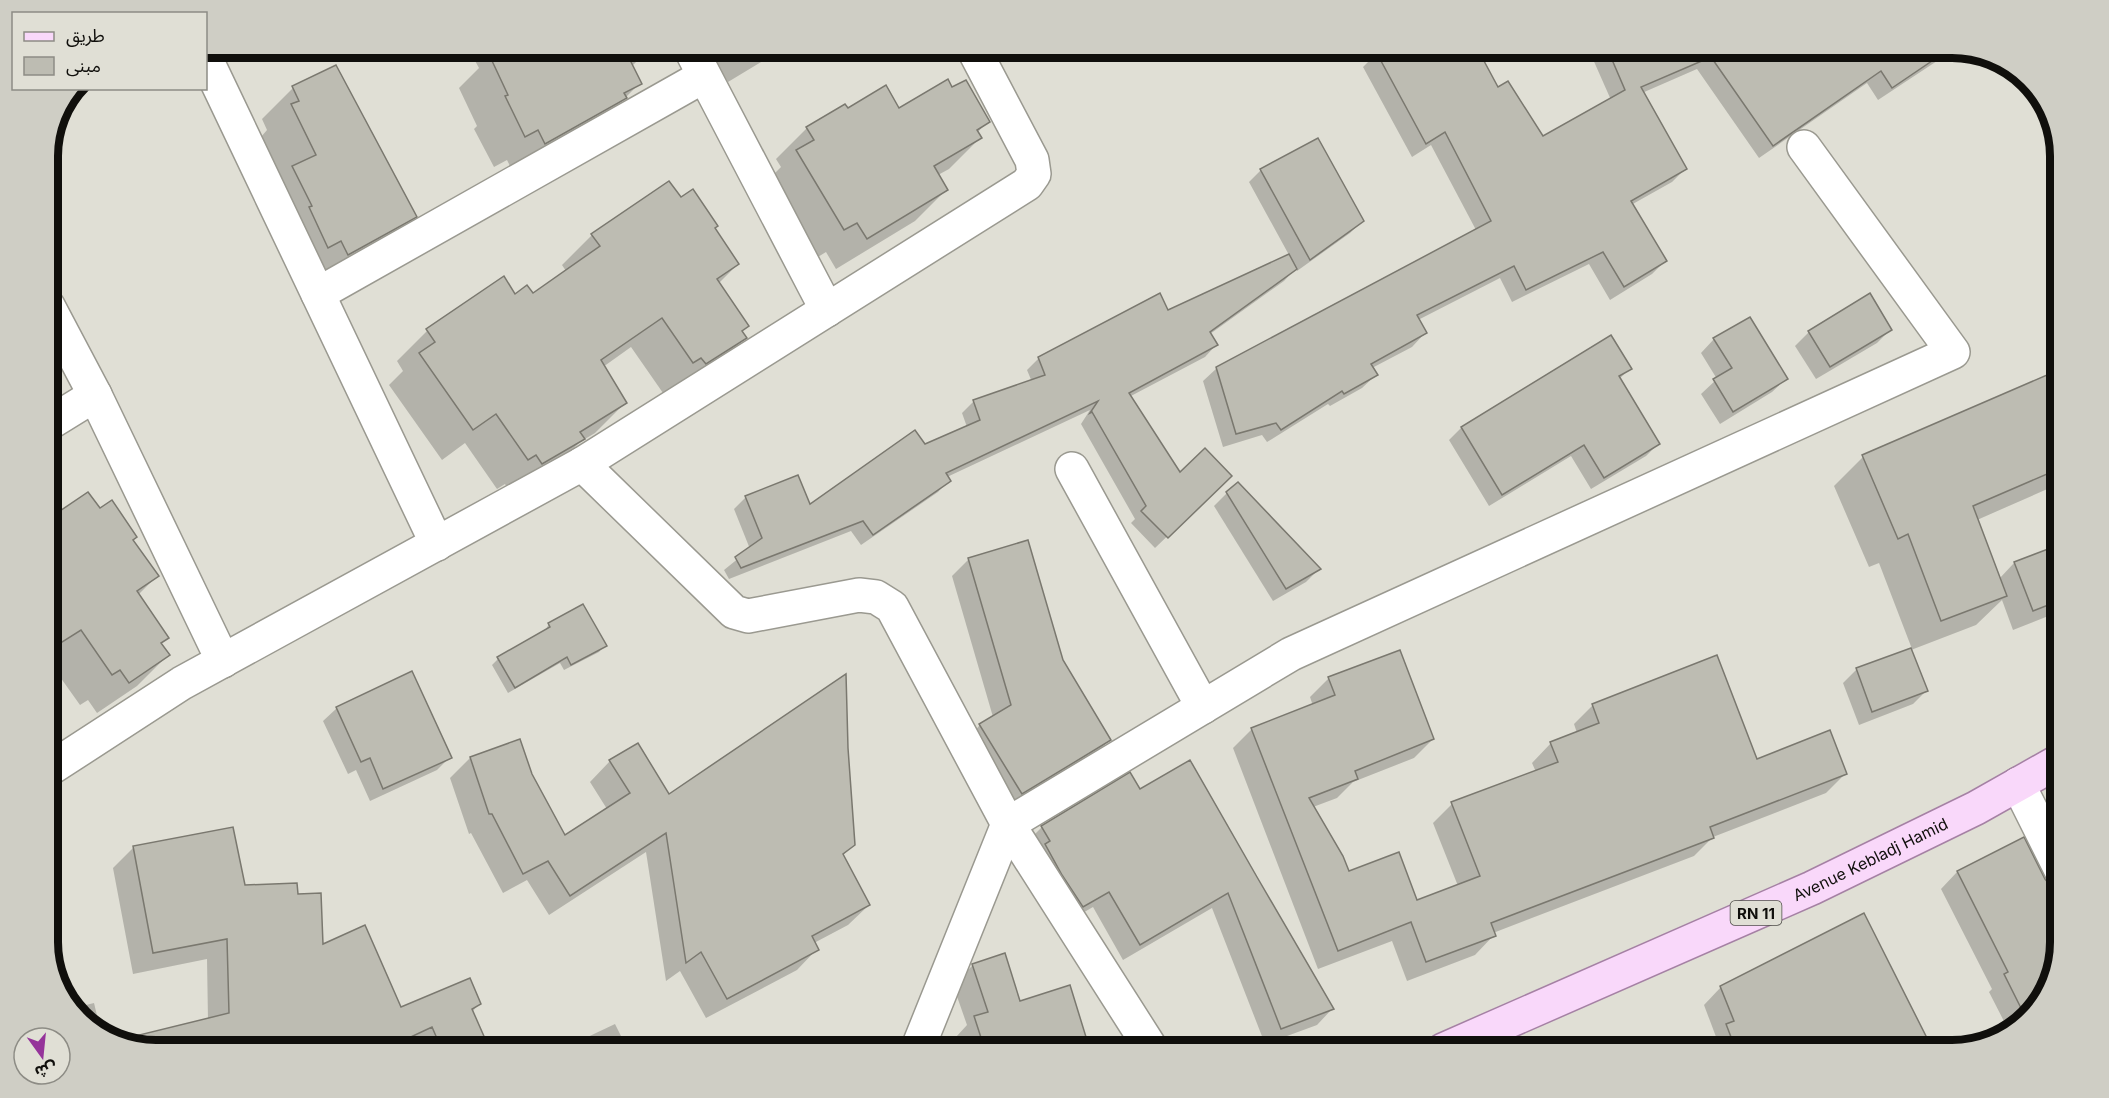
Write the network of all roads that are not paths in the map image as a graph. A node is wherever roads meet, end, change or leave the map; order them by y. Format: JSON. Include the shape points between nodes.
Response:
{"nodes":[{"id":1,"x":978,"y":58,"type":"edge"},
{"id":2,"x":207,"y":61,"type":"edge"},
{"id":3,"x":697,"y":62,"type":"edge"},
{"id":4,"x":1804,"y":147,"type":"dead end"},
{"id":5,"x":318,"y":294,"type":"junction"},
{"id":6,"x":827,"y":310,"type":"junction"},
{"id":7,"x":59,"y":327,"type":"edge"},
{"id":8,"x":95,"y":395,"type":"junction"},
{"id":9,"x":59,"y":417,"type":"edge"},
{"id":10,"x":582,"y":464,"type":"junction"},
{"id":11,"x":1072,"y":469,"type":"dead end"},
{"id":12,"x":437,"y":544,"type":"junction"},
{"id":13,"x":223,"y":661,"type":"junction"},
{"id":14,"x":1203,"y":707,"type":"junction"},
{"id":15,"x":59,"y":763,"type":"edge"},
{"id":16,"x":2050,"y":766,"type":"edge"},
{"id":17,"x":2018,"y":784,"type":"junction"},
{"id":18,"x":1008,"y":824,"type":"junction"},
{"id":19,"x":2050,"y":848,"type":"edge"},
{"id":20,"x":921,"y":1040,"type":"edge"},
{"id":21,"x":1146,"y":1040,"type":"edge"},
{"id":22,"x":1466,"y":1040,"type":"edge"}],
"edges":[{"from":1,"to":6,"type":"street","via":[[1032,160],[1034,174],[1027,184]]},
{"from":2,"to":5,"type":"street"},
{"from":3,"to":5,"type":"street"},
{"from":3,"to":6,"type":"street"},
{"from":4,"to":14,"type":"street","via":[[1953,352],[1291,654]]},
{"from":5,"to":12,"type":"street"},
{"from":6,"to":10,"type":"street"},
{"from":7,"to":8,"type":"street"},
{"from":8,"to":9,"type":"street"},
{"from":8,"to":13,"type":"street"},
{"from":10,"to":12,"type":"street"},
{"from":10,"to":18,"type":"street","via":[[734,612],[748,616],[859,595],[876,597],[892,607]]},
{"from":11,"to":14,"type":"street"},
{"from":12,"to":13,"type":"street"},
{"from":13,"to":15,"type":"street"},
{"from":14,"to":18,"type":"street"},
{"from":16,"to":17,"type":"main road","name":"Avenue Kebladj Hamid","number":"RN 11"},
{"from":17,"to":19,"type":"street"},
{"from":17,"to":22,"type":"main road","name":"Avenue Kebladj Hamid","number":"RN 11","via":[[1812,888]]},
{"from":18,"to":20,"type":"street"},
{"from":18,"to":21,"type":"street"}]}
